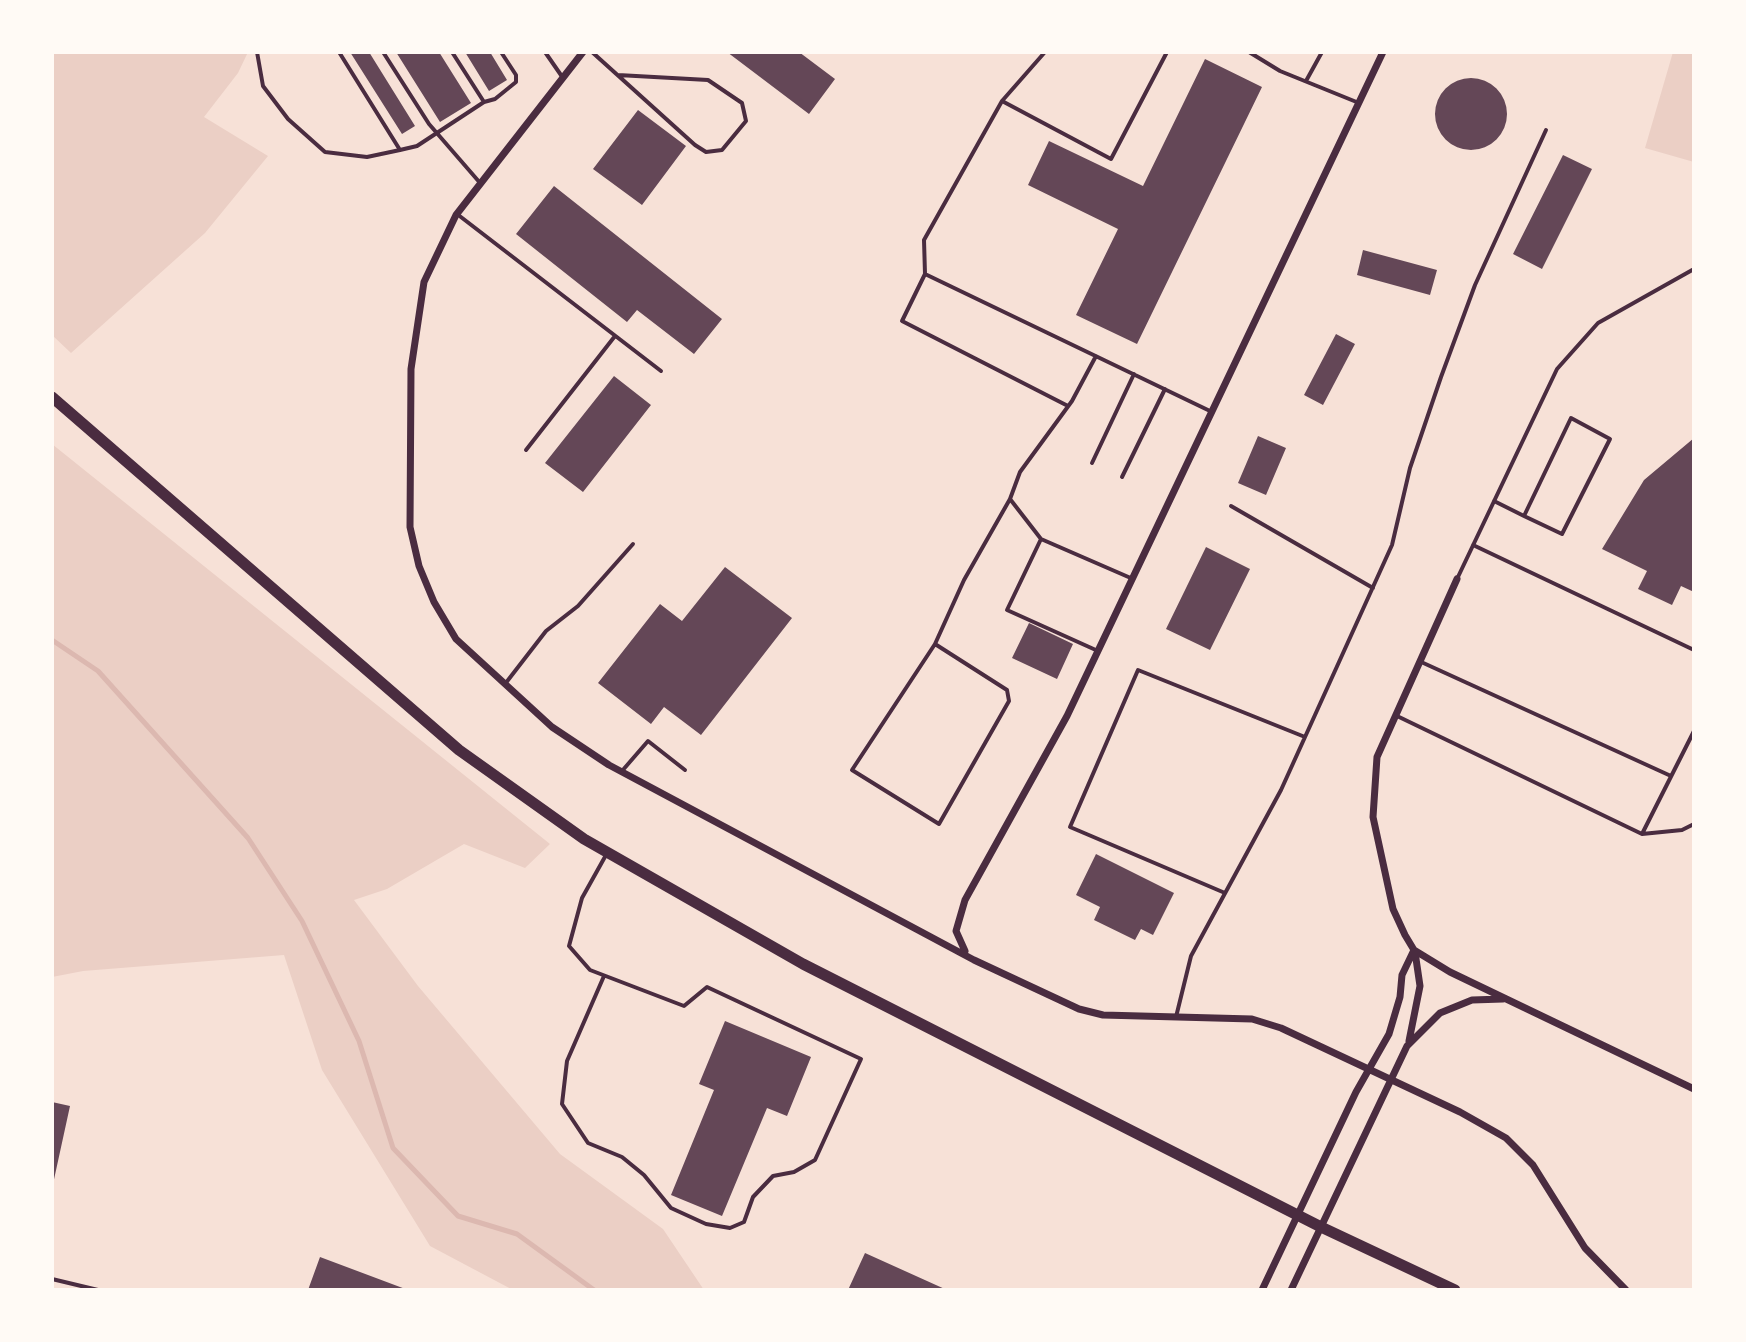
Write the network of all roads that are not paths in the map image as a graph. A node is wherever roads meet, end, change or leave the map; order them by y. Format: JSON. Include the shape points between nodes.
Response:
{"nodes":[{"id":1,"x":257,"y":52,"type":"edge"},
{"id":2,"x":339,"y":52,"type":"edge"},
{"id":3,"x":383,"y":52,"type":"edge"},
{"id":4,"x":452,"y":52,"type":"edge"},
{"id":5,"x":501,"y":52,"type":"edge"},
{"id":6,"x":545,"y":52,"type":"edge"},
{"id":7,"x":583,"y":52,"type":"edge"},
{"id":8,"x":592,"y":52,"type":"edge"},
{"id":9,"x":1045,"y":52,"type":"edge"},
{"id":10,"x":1167,"y":52,"type":"edge"},
{"id":11,"x":1249,"y":52,"type":"edge"},
{"id":12,"x":1322,"y":52,"type":"edge"},
{"id":13,"x":1383,"y":52,"type":"edge"},
{"id":14,"x":618,"y":75,"type":"junction"},
{"id":15,"x":563,"y":78,"type":"junction"},
{"id":16,"x":1306,"y":81,"type":"junction"},
{"id":17,"x":1002,"y":101,"type":"junction"},
{"id":18,"x":484,"y":102,"type":"junction"},
{"id":19,"x":1360,"y":103,"type":"junction"},
{"id":20,"x":1546,"y":130,"type":"dead end"},
{"id":21,"x":438,"y":134,"type":"junction"},
{"id":22,"x":400,"y":150,"type":"junction"},
{"id":23,"x":481,"y":184,"type":"junction"},
{"id":24,"x":457,"y":214,"type":"junction"},
{"id":25,"x":1694,"y":269,"type":"edge"},
{"id":26,"x":925,"y":274,"type":"junction"},
{"id":27,"x":615,"y":336,"type":"junction"},
{"id":28,"x":1096,"y":356,"type":"junction"},
{"id":29,"x":661,"y":371,"type":"dead end"},
{"id":30,"x":1134,"y":374,"type":"junction"},
{"id":31,"x":1165,"y":389,"type":"junction"},
{"id":32,"x":52,"y":397,"type":"edge"},
{"id":33,"x":1068,"y":406,"type":"junction"},
{"id":34,"x":1213,"y":412,"type":"junction"},
{"id":35,"x":526,"y":450,"type":"dead end"},
{"id":36,"x":1092,"y":463,"type":"dead end"},
{"id":37,"x":1122,"y":477,"type":"dead end"},
{"id":38,"x":1010,"y":499,"type":"junction"},
{"id":39,"x":1494,"y":501,"type":"junction"},
{"id":40,"x":1231,"y":506,"type":"dead end"},
{"id":41,"x":1524,"y":516,"type":"junction"},
{"id":42,"x":1041,"y":539,"type":"junction"},
{"id":43,"x":633,"y":544,"type":"dead end"},
{"id":44,"x":1473,"y":545,"type":"junction"},
{"id":45,"x":1133,"y":579,"type":"junction"},
{"id":46,"x":1457,"y":579,"type":"joint"},
{"id":47,"x":1373,"y":588,"type":"junction"},
{"id":48,"x":935,"y":644,"type":"junction"},
{"id":49,"x":1694,"y":650,"type":"edge"},
{"id":50,"x":1098,"y":651,"type":"junction"},
{"id":51,"x":1419,"y":661,"type":"junction"},
{"id":52,"x":503,"y":685,"type":"junction"},
{"id":53,"x":1395,"y":715,"type":"junction"},
{"id":54,"x":1694,"y":731,"type":"edge"},
{"id":55,"x":1305,"y":737,"type":"junction"},
{"id":56,"x":685,"y":770,"type":"dead end"},
{"id":57,"x":622,"y":771,"type":"junction"},
{"id":58,"x":1671,"y":776,"type":"junction"},
{"id":59,"x":1694,"y":824,"type":"edge"},
{"id":60,"x":1642,"y":834,"type":"junction"},
{"id":61,"x":607,"y":853,"type":"junction"},
{"id":62,"x":1225,"y":893,"type":"junction"},
{"id":63,"x":1414,"y":950,"type":"junction"},
{"id":64,"x":966,"y":953,"type":"junction"},
{"id":65,"x":604,"y":976,"type":"junction"},
{"id":66,"x":1505,"y":999,"type":"junction"},
{"id":67,"x":1176,"y":1019,"type":"junction"},
{"id":68,"x":1407,"y":1046,"type":"junction"},
{"id":69,"x":1370,"y":1069,"type":"junction"},
{"id":70,"x":1389,"y":1079,"type":"junction"},
{"id":71,"x":1694,"y":1089,"type":"edge"},
{"id":72,"x":1298,"y":1215,"type":"junction"},
{"id":73,"x":1321,"y":1227,"type":"junction"},
{"id":74,"x":52,"y":1279,"type":"edge"},
{"id":75,"x":98,"y":1290,"type":"edge"},
{"id":76,"x":1262,"y":1290,"type":"edge"},
{"id":77,"x":1291,"y":1290,"type":"edge"},
{"id":78,"x":1455,"y":1290,"type":"edge"},
{"id":79,"x":1626,"y":1290,"type":"edge"}],
"edges":[{"from":1,"to":22,"type":"lane","via":[[263,86],[288,119],[325,152],[367,157]]},
{"from":2,"to":22,"type":"lane"},
{"from":3,"to":21,"type":"lane"},
{"from":4,"to":18,"type":"lane"},
{"from":5,"to":18,"type":"lane","via":[[516,82]]},
{"from":6,"to":15,"type":"lane"},
{"from":7,"to":15,"type":"street"},
{"from":8,"to":14,"type":"lane"},
{"from":9,"to":17,"type":"lane"},
{"from":10,"to":17,"type":"lane","via":[[1111,159]]},
{"from":11,"to":16,"type":"lane"},
{"from":12,"to":16,"type":"lane"},
{"from":13,"to":19,"type":"street"},
{"from":14,"to":14,"type":"lane","via":[[706,152],[722,150],[746,121],[742,103],[708,80]]},
{"from":15,"to":23,"type":"street"},
{"from":16,"to":19,"type":"lane"},
{"from":17,"to":26,"type":"lane","via":[[924,240]]},
{"from":18,"to":21,"type":"lane"},
{"from":19,"to":34,"type":"street"},
{"from":20,"to":47,"type":"lane","via":[[1470,298],[1410,468],[1392,545]]},
{"from":21,"to":22,"type":"lane"},
{"from":21,"to":23,"type":"lane"},
{"from":23,"to":24,"type":"street"},
{"from":24,"to":27,"type":"lane"},
{"from":24,"to":52,"type":"street","via":[[424,282],[416,327],[410,527],[434,602],[456,639]]},
{"from":25,"to":39,"type":"lane","via":[[1598,323],[1557,369]]},
{"from":26,"to":28,"type":"lane"},
{"from":26,"to":33,"type":"lane","via":[[902,321]]},
{"from":27,"to":29,"type":"lane"},
{"from":27,"to":35,"type":"lane"},
{"from":28,"to":30,"type":"lane"},
{"from":28,"to":33,"type":"lane"},
{"from":30,"to":31,"type":"lane"},
{"from":30,"to":36,"type":"lane"},
{"from":31,"to":34,"type":"lane"},
{"from":31,"to":37,"type":"lane"},
{"from":32,"to":61,"type":"main road","via":[[459,750]]},
{"from":33,"to":38,"type":"lane","via":[[1020,472]]},
{"from":34,"to":45,"type":"street"},
{"from":38,"to":42,"type":"lane"},
{"from":38,"to":48,"type":"lane","via":[[976,556]]},
{"from":39,"to":41,"type":"lane"},
{"from":39,"to":44,"type":"lane"},
{"from":40,"to":47,"type":"lane"},
{"from":41,"to":41,"type":"lane","via":[[1562,534],[1610,439],[1571,418]]},
{"from":42,"to":45,"type":"lane"},
{"from":42,"to":50,"type":"lane","via":[[1007,610]]},
{"from":43,"to":52,"type":"lane","via":[[578,606],[546,631]]},
{"from":44,"to":46,"type":"lane"},
{"from":44,"to":49,"type":"lane"},
{"from":45,"to":50,"type":"street"},
{"from":46,"to":51,"type":"street"},
{"from":47,"to":55,"type":"lane"},
{"from":48,"to":48,"type":"lane","via":[[1007,690],[1009,701],[939,824],[852,770]]},
{"from":50,"to":64,"type":"street","via":[[965,900],[956,931]]},
{"from":51,"to":53,"type":"street"},
{"from":51,"to":58,"type":"lane"},
{"from":52,"to":57,"type":"street","via":[[552,727]]},
{"from":53,"to":60,"type":"lane"},
{"from":53,"to":63,"type":"street","via":[[1377,757],[1373,817],[1393,909]]},
{"from":54,"to":58,"type":"lane"},
{"from":55,"to":62,"type":"lane"},
{"from":55,"to":62,"type":"lane","via":[[1138,670],[1070,827]]},
{"from":56,"to":57,"type":"lane","via":[[648,741]]},
{"from":57,"to":64,"type":"street"},
{"from":58,"to":60,"type":"lane"},
{"from":59,"to":60,"type":"lane"},
{"from":61,"to":65,"type":"lane","via":[[582,898],[569,946],[590,970]]},
{"from":61,"to":72,"type":"main road","via":[[803,964]]},
{"from":62,"to":67,"type":"lane","via":[[1191,956]]},
{"from":63,"to":66,"type":"street"},
{"from":63,"to":68,"type":"street","via":[[1420,986]]},
{"from":63,"to":69,"type":"street","via":[[1402,975],[1389,1034]]},
{"from":64,"to":67,"type":"street","via":[[1079,1009]]},
{"from":65,"to":65,"type":"lane","via":[[684,1006],[707,987],[861,1059],[815,1160],[773,1176],[753,1197],[744,1222],[730,1228],[706,1224],[671,1208],[622,1157],[588,1143],[562,1104],[567,1061]]},
{"from":66,"to":68,"type":"street","via":[[1472,1000],[1440,1013]]},
{"from":66,"to":71,"type":"street"},
{"from":67,"to":69,"type":"street","via":[[1252,1019]]},
{"from":68,"to":70,"type":"street"},
{"from":69,"to":70,"type":"street"},
{"from":69,"to":72,"type":"street"},
{"from":70,"to":73,"type":"street"},
{"from":70,"to":79,"type":"street","via":[[1506,1138],[1533,1165],[1585,1248]]},
{"from":72,"to":73,"type":"main road"},
{"from":72,"to":76,"type":"street"},
{"from":73,"to":77,"type":"street"},
{"from":73,"to":78,"type":"main road"},
{"from":74,"to":75,"type":"lane"}]}
